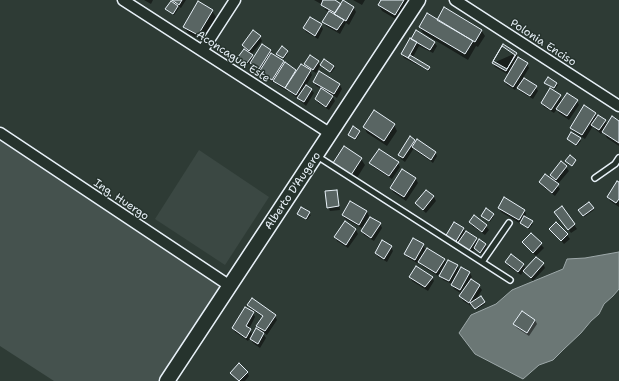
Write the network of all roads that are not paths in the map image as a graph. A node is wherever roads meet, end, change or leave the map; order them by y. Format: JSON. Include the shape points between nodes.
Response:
{"nodes":[{"id":1,"x":123,"y":0,"type":"edge"},
{"id":2,"x":235,"y":0,"type":"edge"},
{"id":3,"x":418,"y":0,"type":"edge"},
{"id":4,"x":455,"y":0,"type":"edge"},
{"id":5,"x":202,"y":51,"type":"junction"},
{"id":6,"x":619,"y":106,"type":"edge"},
{"id":7,"x":0,"y":133,"type":"edge"},
{"id":8,"x":331,"y":134,"type":"junction"},
{"id":9,"x":316,"y":156,"type":"junction"},
{"id":10,"x":619,"y":158,"type":"edge"},
{"id":11,"x":595,"y":178,"type":"dead end"},
{"id":12,"x":509,"y":223,"type":"dead end"},
{"id":13,"x":482,"y":262,"type":"junction"},
{"id":14,"x":510,"y":280,"type":"dead end"},
{"id":15,"x":230,"y":286,"type":"junction"},
{"id":16,"x":167,"y":381,"type":"edge"}],
"edges":[{"from":1,"to":5,"type":"street","name":"Aconcagua Este"},
{"from":2,"to":5,"type":"street"},
{"from":3,"to":8,"type":"main road","name":"Alberto D'Augero"},
{"from":4,"to":6,"type":"street","name":"Polonia Enciso"},
{"from":5,"to":8,"type":"street","name":"Aconcagua Este"},
{"from":7,"to":15,"type":"street","name":"Ing. Huergo"},
{"from":8,"to":9,"type":"main road","name":"Alberto D'Augero"},
{"from":9,"to":13,"type":"lane"},
{"from":9,"to":15,"type":"main road","name":"Alberto D'Augero"},
{"from":10,"to":11,"type":"lane","via":[[615,164]]},
{"from":12,"to":13,"type":"lane"},
{"from":13,"to":14,"type":"lane"},
{"from":15,"to":16,"type":"main road","name":"Alberto D'Augero"}]}
